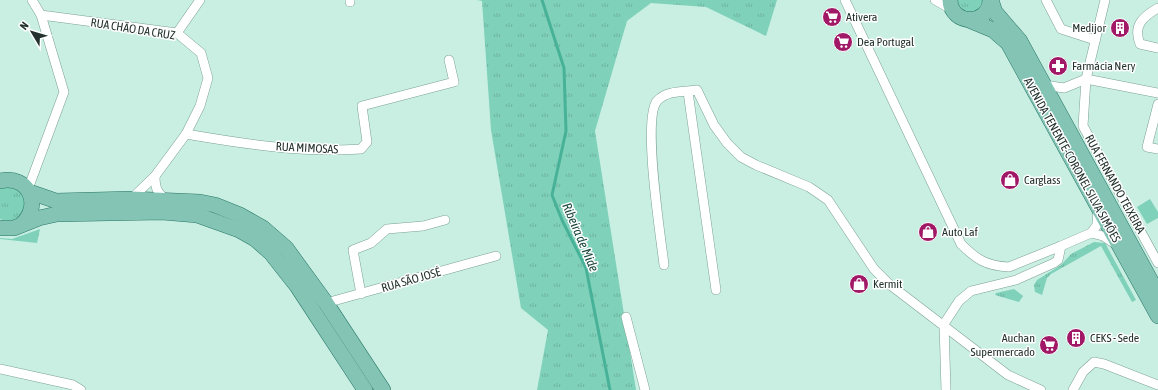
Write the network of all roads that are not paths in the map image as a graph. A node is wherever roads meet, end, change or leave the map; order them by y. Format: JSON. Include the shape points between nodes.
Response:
{"nodes":[{"id":1,"x":32,"y":0,"type":"edge"},
{"id":2,"x":200,"y":0,"type":"edge"},
{"id":3,"x":845,"y":0,"type":"edge"},
{"id":4,"x":935,"y":0,"type":"edge"},
{"id":5,"x":991,"y":0,"type":"edge"},
{"id":6,"x":1046,"y":0,"type":"edge"},
{"id":7,"x":1105,"y":0,"type":"edge"},
{"id":8,"x":951,"y":5,"type":"edge"},
{"id":9,"x":1158,"y":8,"type":"edge"},
{"id":10,"x":41,"y":15,"type":"junction"},
{"id":11,"x":969,"y":20,"type":"junction"},
{"id":12,"x":177,"y":34,"type":"junction"},
{"id":13,"x":1095,"y":40,"type":"junction"},
{"id":14,"x":1158,"y":48,"type":"edge"},
{"id":15,"x":449,"y":60,"type":"dead end"},
{"id":16,"x":1086,"y":79,"type":"junction"},
{"id":17,"x":1044,"y":85,"type":"junction"},
{"id":18,"x":1064,"y":88,"type":"junction"},
{"id":19,"x":688,"y":92,"type":"junction"},
{"id":20,"x":1158,"y":93,"type":"edge"},
{"id":21,"x":1158,"y":104,"type":"edge"},
{"id":22,"x":1055,"y":105,"type":"junction"},
{"id":23,"x":186,"y":134,"type":"junction"},
{"id":24,"x":1158,"y":149,"type":"edge"},
{"id":25,"x":155,"y":176,"type":"junction"},
{"id":26,"x":14,"y":183,"type":"edge"},
{"id":27,"x":131,"y":199,"type":"junction"},
{"id":28,"x":167,"y":200,"type":"junction"},
{"id":29,"x":1098,"y":208,"type":"junction"},
{"id":30,"x":446,"y":220,"type":"dead end"},
{"id":31,"x":21,"y":225,"type":"junction"},
{"id":32,"x":0,"y":228,"type":"edge"},
{"id":33,"x":1092,"y":234,"type":"junction"},
{"id":34,"x":1061,"y":246,"type":"junction"},
{"id":35,"x":1121,"y":248,"type":"junction"},
{"id":36,"x":496,"y":256,"type":"dead end"},
{"id":37,"x":1158,"y":263,"type":"edge"},
{"id":38,"x":664,"y":265,"type":"dead end"},
{"id":39,"x":716,"y":290,"type":"dead end"},
{"id":40,"x":360,"y":294,"type":"junction"},
{"id":41,"x":1158,"y":294,"type":"edge"},
{"id":42,"x":326,"y":303,"type":"junction"},
{"id":43,"x":1158,"y":316,"type":"edge"},
{"id":44,"x":626,"y":317,"type":"dead end"},
{"id":45,"x":944,"y":324,"type":"junction"},
{"id":46,"x":0,"y":369,"type":"edge"},
{"id":47,"x":1158,"y":385,"type":"edge"},
{"id":48,"x":81,"y":390,"type":"edge"},
{"id":49,"x":366,"y":390,"type":"edge"},
{"id":50,"x":384,"y":390,"type":"edge"},
{"id":51,"x":645,"y":390,"type":"edge"},
{"id":52,"x":946,"y":390,"type":"edge"},
{"id":53,"x":1041,"y":390,"type":"edge"},
{"id":54,"x":1073,"y":390,"type":"edge"}],
"edges":[{"from":1,"to":10,"type":"street"},
{"from":2,"to":12,"type":"street"},
{"from":3,"to":34,"type":"street","via":[[961,244],[975,258],[999,267],[1009,267]]},
{"from":4,"to":8,"type":"street"},
{"from":5,"to":11,"type":"main road","via":[[986,13]]},
{"from":5,"to":17,"type":"main road","via":[[999,16],[1015,33]]},
{"from":6,"to":13,"type":"street","via":[[1062,29]]},
{"from":7,"to":13,"type":"street","name":"RUA FERNANDO TEIXEIRA"},
{"from":8,"to":11,"type":"main road","name":"AVENIDA TENENTE-CORONEL SILVA SIMÕES","via":[[957,16]]},
{"from":9,"to":14,"type":"street","via":[[1145,15],[1138,24],[1137,37],[1140,44]]},
{"from":10,"to":12,"type":"street","name":"RUA CHÃO DA CRUZ"},
{"from":10,"to":26,"type":"street","via":[[64,92],[37,161]]},
{"from":11,"to":29,"type":"main road","name":"AVENIDA TENENTE-CORONEL SILVA SIMÕES","via":[[993,30],[1008,43]]},
{"from":12,"to":23,"type":"street","name":"RUA CHÃO DA CRUZ","via":[[201,53],[208,78],[200,106]]},
{"from":13,"to":16,"type":"street","name":"RUA FERNANDO TEIXEIRA"},
{"from":15,"to":23,"type":"street","name":"RUA MIMOSAS","via":[[454,82],[362,106],[367,142],[361,149],[326,152]]},
{"from":16,"to":18,"type":"street"},
{"from":16,"to":20,"type":"street"},
{"from":16,"to":37,"type":"street","name":"RUA FERNANDO TEIXEIRA","via":[[1083,126]]},
{"from":17,"to":18,"type":"street"},
{"from":17,"to":22,"type":"main road"},
{"from":18,"to":22,"type":"street"},
{"from":19,"to":38,"type":"street","via":[[665,95],[656,102],[653,111],[653,166]]},
{"from":19,"to":39,"type":"street"},
{"from":19,"to":45,"type":"street","via":[[697,90],[714,125],[741,157],[809,187],[828,200],[874,269],[889,284]]},
{"from":21,"to":24,"type":"street","via":[[1148,147]]},
{"from":22,"to":41,"type":"main road"},
{"from":23,"to":25,"type":"street","name":"RUA CHÃO DA CRUZ"},
{"from":25,"to":27,"type":"street","name":"RUA CHÃO DA CRUZ"},
{"from":25,"to":28,"type":"street","via":[[158,194]]},
{"from":26,"to":27,"type":"main road","via":[[56,201]]},
{"from":26,"to":31,"type":"main road","via":[[33,206],[27,220]]},
{"from":27,"to":28,"type":"main road"},
{"from":28,"to":42,"type":"main road","via":[[215,205],[263,228],[286,248]]},
{"from":29,"to":33,"type":"street","via":[[1097,225]]},
{"from":29,"to":35,"type":"main road","name":"AVENIDA TENENTE-CORONEL SILVA SIMÕES"},
{"from":30,"to":40,"type":"street","via":[[423,226],[387,229],[371,243],[353,250]]},
{"from":31,"to":32,"type":"main road"},
{"from":31,"to":49,"type":"main road","via":[[57,214],[162,212],[198,215],[239,230],[271,253]]},
{"from":33,"to":34,"type":"street"},
{"from":33,"to":35,"type":"street","via":[[1103,236]]},
{"from":34,"to":45,"type":"street","via":[[1058,260],[1049,266],[1016,280],[971,291],[959,301]]},
{"from":35,"to":43,"type":"main road","name":"AVENIDA TENENTE-CORONEL SILVA SIMÕES"},
{"from":36,"to":40,"type":"street","name":"RUA SÃO JOSÉ"},
{"from":40,"to":42,"type":"street","name":"RUA SÃO JOSÉ"},
{"from":42,"to":50,"type":"main road"},
{"from":44,"to":51,"type":"street"},
{"from":45,"to":52,"type":"street"},
{"from":45,"to":53,"type":"street","via":[[1008,375]]},
{"from":46,"to":48,"type":"street","via":[[73,385]]},
{"from":47,"to":54,"type":"street","via":[[1094,362],[1083,372]]}]}
